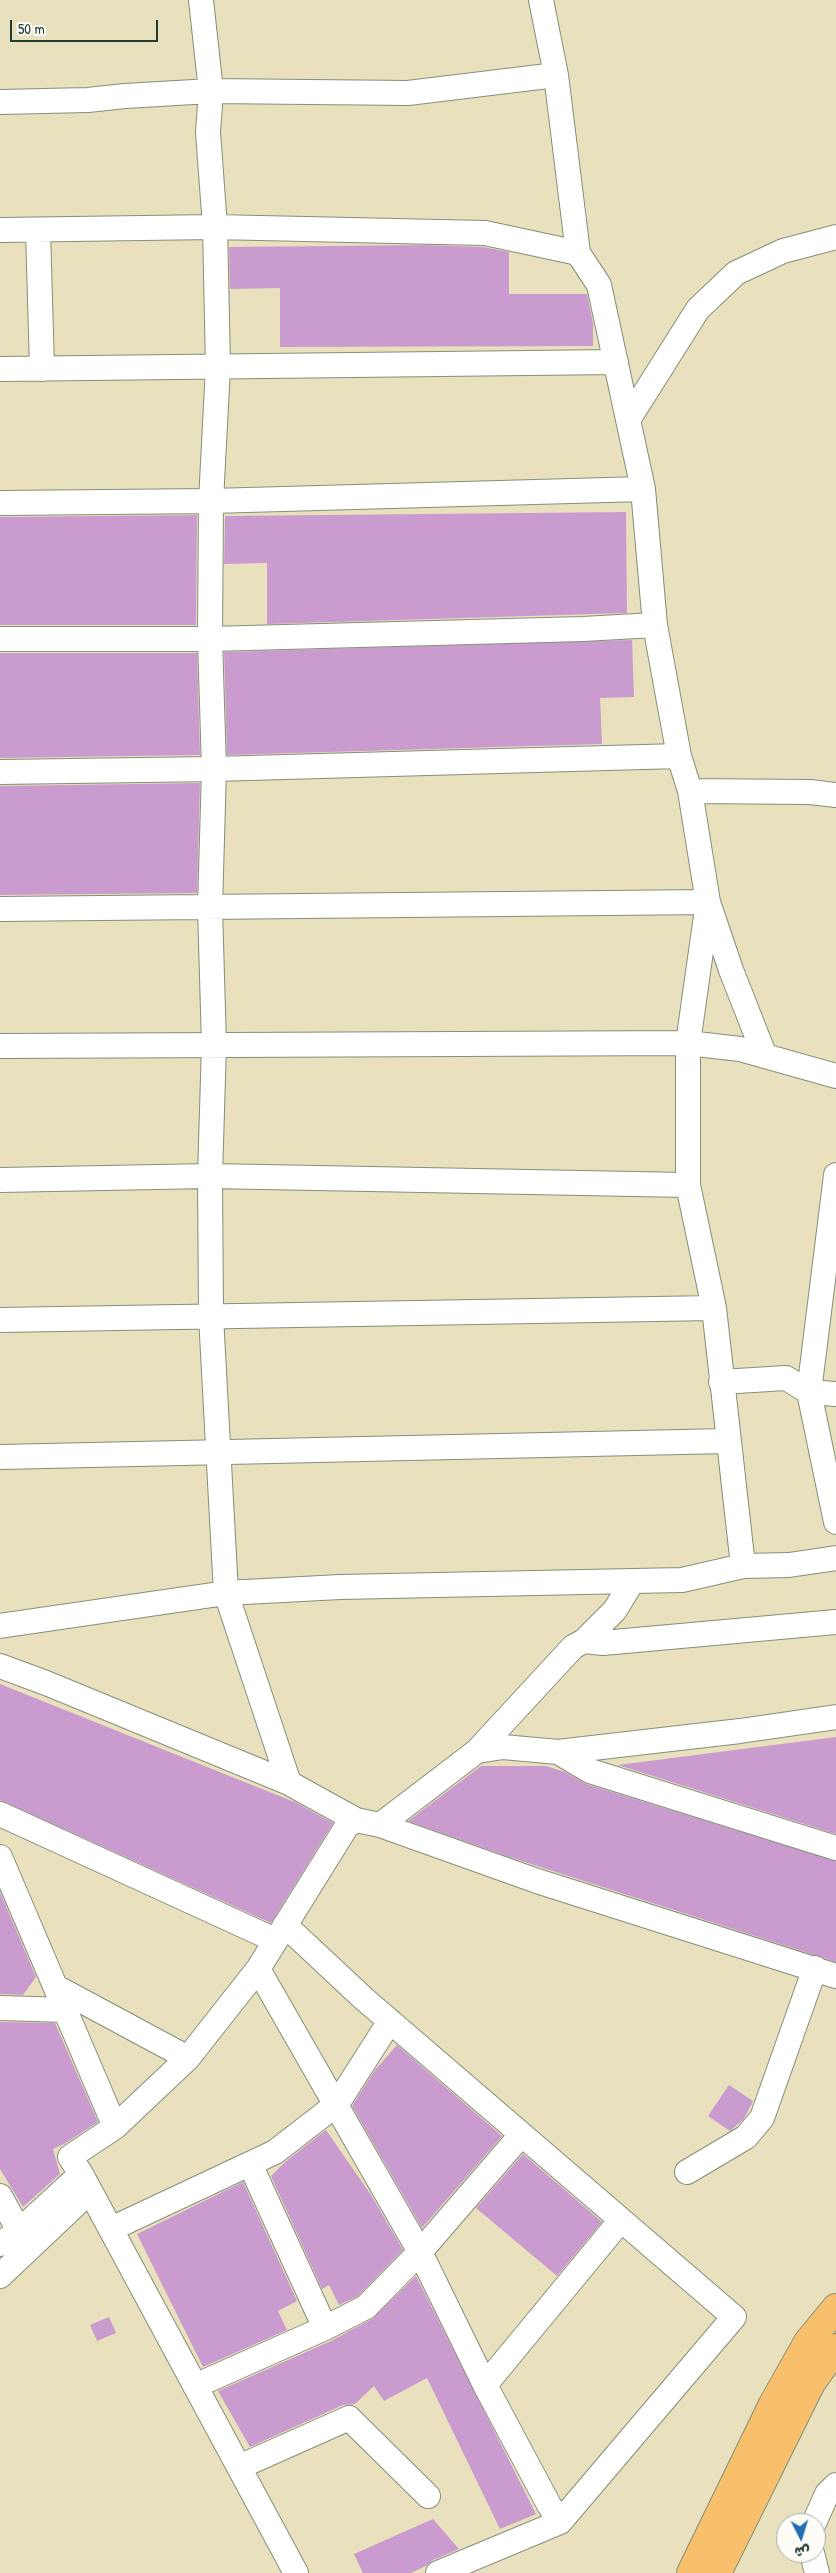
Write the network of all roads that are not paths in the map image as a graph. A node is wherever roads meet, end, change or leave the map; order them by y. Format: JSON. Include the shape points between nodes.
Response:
{"nodes":[{"id":1,"x":201,"y":0,"type":"edge"},
{"id":2,"x":541,"y":0,"type":"edge"},
{"id":3,"x":556,"y":75,"type":"junction"},
{"id":4,"x":211,"y":91,"type":"junction"},
{"id":5,"x":0,"y":102,"type":"edge"},
{"id":6,"x":214,"y":227,"type":"junction"},
{"id":7,"x":0,"y":230,"type":"edge"},
{"id":8,"x":38,"y":230,"type":"junction"},
{"id":9,"x":836,"y":237,"type":"edge"},
{"id":10,"x":578,"y":253,"type":"junction"},
{"id":11,"x":616,"y":362,"type":"junction"},
{"id":12,"x":218,"y":367,"type":"junction"},
{"id":13,"x":0,"y":369,"type":"edge"},
{"id":14,"x":42,"y":369,"type":"junction"},
{"id":15,"x":628,"y":420,"type":"junction"},
{"id":16,"x":643,"y":489,"type":"junction"},
{"id":17,"x":210,"y":501,"type":"junction"},
{"id":18,"x":0,"y":503,"type":"edge"},
{"id":19,"x":655,"y":625,"type":"junction"},
{"id":20,"x":0,"y":639,"type":"edge"},
{"id":21,"x":210,"y":639,"type":"junction"},
{"id":22,"x":679,"y":756,"type":"junction"},
{"id":23,"x":214,"y":769,"type":"junction"},
{"id":24,"x":0,"y":772,"type":"edge"},
{"id":25,"x":690,"y":791,"type":"junction"},
{"id":26,"x":836,"y":795,"type":"edge"},
{"id":27,"x":708,"y":902,"type":"junction"},
{"id":28,"x":210,"y":908,"type":"junction"},
{"id":29,"x":0,"y":909,"type":"edge"},
{"id":30,"x":688,"y":1043,"type":"junction"},
{"id":31,"x":214,"y":1045,"type":"junction"},
{"id":32,"x":0,"y":1046,"type":"edge"},
{"id":33,"x":764,"y":1054,"type":"junction"},
{"id":34,"x":836,"y":1076,"type":"edge"},
{"id":35,"x":836,"y":1175,"type":"edge"},
{"id":36,"x":210,"y":1176,"type":"junction"},
{"id":37,"x":0,"y":1180,"type":"edge"},
{"id":38,"x":688,"y":1185,"type":"junction"},
{"id":39,"x":714,"y":1308,"type":"junction"},
{"id":40,"x":211,"y":1316,"type":"junction"},
{"id":41,"x":0,"y":1320,"type":"edge"},
{"id":42,"x":721,"y":1382,"type":"junction"},
{"id":43,"x":808,"y":1392,"type":"junction"},
{"id":44,"x":836,"y":1394,"type":"edge"},
{"id":45,"x":727,"y":1441,"type":"junction"},
{"id":46,"x":220,"y":1452,"type":"junction"},
{"id":47,"x":0,"y":1457,"type":"edge"},
{"id":48,"x":836,"y":1522,"type":"edge"},
{"id":49,"x":836,"y":1558,"type":"edge"},
{"id":50,"x":743,"y":1566,"type":"junction"},
{"id":51,"x":632,"y":1582,"type":"junction"},
{"id":52,"x":226,"y":1593,"type":"junction"},
{"id":53,"x":836,"y":1622,"type":"edge"},
{"id":54,"x":0,"y":1626,"type":"edge"},
{"id":55,"x":584,"y":1641,"type":"junction"},
{"id":56,"x":0,"y":1666,"type":"edge"},
{"id":57,"x":836,"y":1717,"type":"edge"},
{"id":58,"x":477,"y":1750,"type":"junction"},
{"id":59,"x":558,"y":1752,"type":"junction"},
{"id":60,"x":289,"y":1783,"type":"junction"},
{"id":61,"x":0,"y":1814,"type":"edge"},
{"id":62,"x":356,"y":1820,"type":"junction"},
{"id":63,"x":380,"y":1825,"type":"junction"},
{"id":64,"x":836,"y":1848,"type":"edge"},
{"id":65,"x":0,"y":1857,"type":"edge"},
{"id":66,"x":7,"y":1892,"type":"edge"},
{"id":67,"x":280,"y":1933,"type":"junction"},
{"id":68,"x":258,"y":1969,"type":"junction"},
{"id":69,"x":825,"y":1972,"type":"edge"},
{"id":70,"x":56,"y":1987,"type":"junction"},
{"id":71,"x":0,"y":2008,"type":"edge"},
{"id":72,"x":66,"y":2010,"type":"junction"},
{"id":73,"x":390,"y":2021,"type":"junction"},
{"id":74,"x":188,"y":2058,"type":"junction"},
{"id":75,"x":337,"y":2104,"type":"junction"},
{"id":76,"x":115,"y":2127,"type":"junction"},
{"id":77,"x":521,"y":2134,"type":"junction"},
{"id":78,"x":250,"y":2164,"type":"junction"},
{"id":79,"x":688,"y":2172,"type":"dead end"},
{"id":80,"x":85,"y":2183,"type":"junction"},
{"id":81,"x":0,"y":2196,"type":"edge"},
{"id":82,"x":621,"y":2220,"type":"junction"},
{"id":83,"x":111,"y":2229,"type":"junction"},
{"id":84,"x":10,"y":2237,"type":"edge"},
{"id":85,"x":420,"y":2252,"type":"junction"},
{"id":86,"x":0,"y":2276,"type":"edge"},
{"id":87,"x":836,"y":2308,"type":"edge"},
{"id":88,"x":325,"y":2328,"type":"junction"},
{"id":89,"x":836,"y":2348,"type":"edge"},
{"id":90,"x":485,"y":2385,"type":"junction"},
{"id":91,"x":195,"y":2386,"type":"junction"},
{"id":92,"x":239,"y":2467,"type":"junction"},
{"id":93,"x":836,"y":2484,"type":"edge"},
{"id":94,"x":428,"y":2496,"type":"dead end"},
{"id":95,"x":819,"y":2513,"type":"edge"},
{"id":96,"x":560,"y":2522,"type":"junction"},
{"id":97,"x":296,"y":2573,"type":"edge"},
{"id":98,"x":438,"y":2573,"type":"edge"},
{"id":99,"x":691,"y":2573,"type":"edge"},
{"id":100,"x":717,"y":2573,"type":"edge"}],
"edges":[{"from":1,"to":4,"type":"street"},
{"from":2,"to":3,"type":"street"},
{"from":3,"to":4,"type":"street","via":[[408,93]]},
{"from":3,"to":10,"type":"street"},
{"from":4,"to":5,"type":"street","via":[[88,100]]},
{"from":4,"to":6,"type":"street","via":[[208,132]]},
{"from":6,"to":8,"type":"street"},
{"from":6,"to":10,"type":"street","via":[[485,233]]},
{"from":6,"to":12,"type":"street"},
{"from":7,"to":8,"type":"street"},
{"from":8,"to":14,"type":"street"},
{"from":9,"to":15,"type":"street","via":[[783,251],[736,273],[698,309]]},
{"from":10,"to":11,"type":"street","via":[[598,285]]},
{"from":11,"to":12,"type":"street"},
{"from":11,"to":15,"type":"street"},
{"from":12,"to":14,"type":"street"},
{"from":12,"to":17,"type":"street"},
{"from":13,"to":14,"type":"street"},
{"from":15,"to":16,"type":"street"},
{"from":16,"to":17,"type":"street"},
{"from":16,"to":19,"type":"street"},
{"from":17,"to":18,"type":"street"},
{"from":17,"to":21,"type":"street"},
{"from":19,"to":21,"type":"street"},
{"from":19,"to":22,"type":"street"},
{"from":20,"to":21,"type":"street"},
{"from":21,"to":23,"type":"street"},
{"from":22,"to":23,"type":"street"},
{"from":22,"to":25,"type":"street"},
{"from":23,"to":24,"type":"street"},
{"from":23,"to":28,"type":"street"},
{"from":25,"to":26,"type":"street"},
{"from":25,"to":27,"type":"street"},
{"from":27,"to":28,"type":"street"},
{"from":27,"to":30,"type":"street"},
{"from":27,"to":33,"type":"street"},
{"from":28,"to":29,"type":"street"},
{"from":28,"to":31,"type":"street"},
{"from":30,"to":31,"type":"street"},
{"from":30,"to":33,"type":"street"},
{"from":30,"to":38,"type":"street"},
{"from":31,"to":32,"type":"street"},
{"from":31,"to":36,"type":"street"},
{"from":33,"to":34,"type":"street"},
{"from":35,"to":43,"type":"street"},
{"from":36,"to":37,"type":"street"},
{"from":36,"to":38,"type":"street"},
{"from":36,"to":40,"type":"street"},
{"from":38,"to":39,"type":"street"},
{"from":39,"to":40,"type":"street"},
{"from":39,"to":42,"type":"street"},
{"from":40,"to":41,"type":"street"},
{"from":40,"to":46,"type":"street"},
{"from":42,"to":43,"type":"street","via":[[786,1378]]},
{"from":42,"to":45,"type":"street"},
{"from":43,"to":44,"type":"street"},
{"from":43,"to":48,"type":"street"},
{"from":45,"to":46,"type":"street"},
{"from":45,"to":50,"type":"street"},
{"from":46,"to":47,"type":"street"},
{"from":46,"to":52,"type":"street"},
{"from":49,"to":50,"type":"street","via":[[789,1565]]},
{"from":50,"to":51,"type":"street","via":[[682,1580]]},
{"from":51,"to":52,"type":"street","via":[[340,1587]]},
{"from":51,"to":55,"type":"street","via":[[615,1610]]},
{"from":52,"to":54,"type":"street"},
{"from":52,"to":60,"type":"street"},
{"from":53,"to":55,"type":"street","via":[[637,1641]]},
{"from":55,"to":58,"type":"street","via":[[573,1648]]},
{"from":56,"to":60,"type":"street"},
{"from":57,"to":59,"type":"street"},
{"from":58,"to":59,"type":"street","via":[[502,1747]]},
{"from":58,"to":63,"type":"street"},
{"from":59,"to":64,"type":"street","via":[[590,1771]]},
{"from":60,"to":62,"type":"street"},
{"from":61,"to":67,"type":"street"},
{"from":62,"to":63,"type":"street"},
{"from":62,"to":67,"type":"street","via":[[348,1826]]},
{"from":63,"to":69,"type":"street","via":[[537,1881]]},
{"from":65,"to":66,"type":"street"},
{"from":66,"to":70,"type":"street"},
{"from":67,"to":68,"type":"street"},
{"from":67,"to":73,"type":"street"},
{"from":68,"to":74,"type":"street"},
{"from":68,"to":75,"type":"street"},
{"from":69,"to":79,"type":"street","via":[[762,2118],[746,2137]]},
{"from":70,"to":72,"type":"street"},
{"from":70,"to":74,"type":"street"},
{"from":71,"to":72,"type":"street"},
{"from":72,"to":76,"type":"street"},
{"from":73,"to":75,"type":"street"},
{"from":73,"to":77,"type":"street"},
{"from":74,"to":76,"type":"street"},
{"from":75,"to":78,"type":"street","via":[[275,2152]]},
{"from":75,"to":85,"type":"street"},
{"from":76,"to":80,"type":"street","via":[[70,2156]]},
{"from":77,"to":82,"type":"street"},
{"from":77,"to":85,"type":"street"},
{"from":78,"to":83,"type":"street"},
{"from":78,"to":88,"type":"street"},
{"from":80,"to":83,"type":"street"},
{"from":80,"to":84,"type":"street"},
{"from":80,"to":86,"type":"street"},
{"from":81,"to":84,"type":"street"},
{"from":82,"to":90,"type":"street"},
{"from":82,"to":96,"type":"street","via":[[734,2317]]},
{"from":83,"to":91,"type":"street"},
{"from":85,"to":88,"type":"street","via":[[366,2307]]},
{"from":85,"to":90,"type":"street"},
{"from":87,"to":99,"type":"highway","via":[[808,2342],[773,2404]]},
{"from":88,"to":91,"type":"street"},
{"from":89,"to":100,"type":"highway","via":[[810,2383]]},
{"from":90,"to":96,"type":"street"},
{"from":91,"to":92,"type":"street"},
{"from":92,"to":94,"type":"street","via":[[349,2418]]},
{"from":92,"to":97,"type":"street"},
{"from":93,"to":95,"type":"street"},
{"from":96,"to":98,"type":"street"}]}
